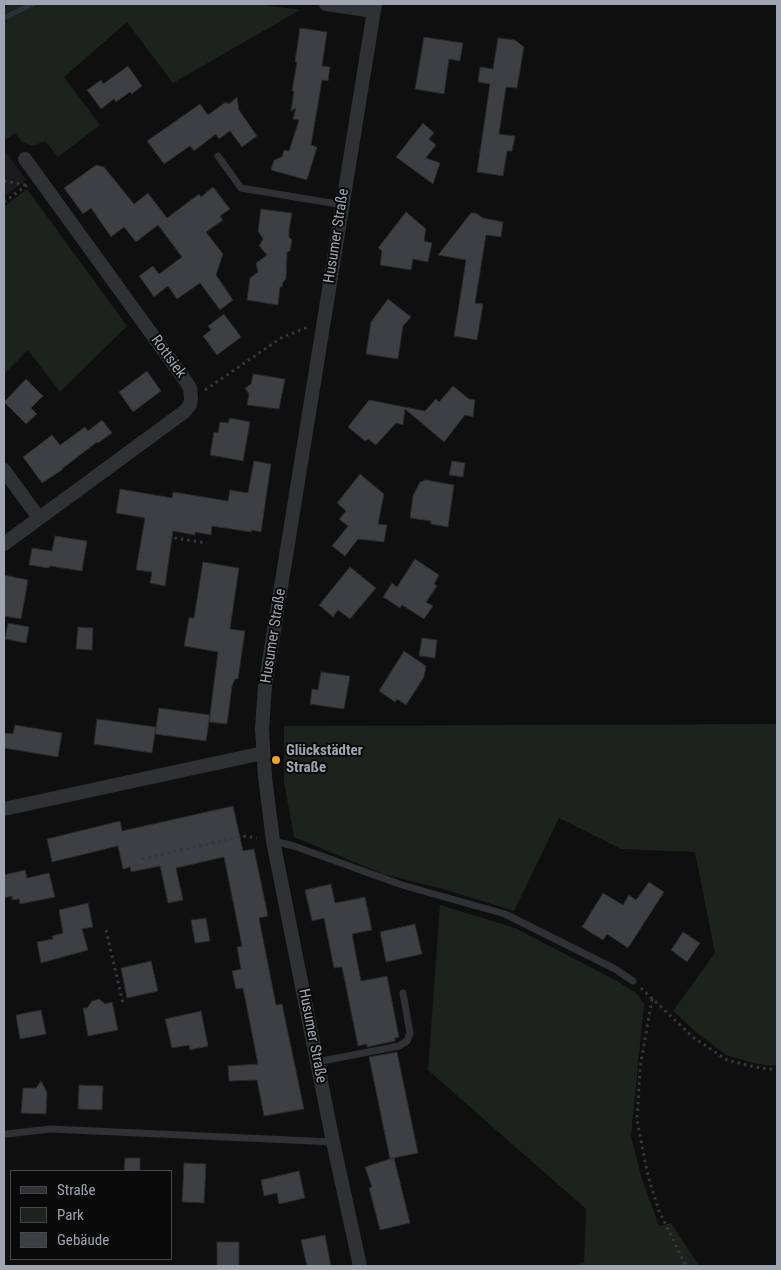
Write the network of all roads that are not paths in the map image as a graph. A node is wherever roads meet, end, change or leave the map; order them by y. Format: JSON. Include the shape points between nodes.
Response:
{"nodes":[{"id":1,"x":326,"y":4,"type":"edge"},
{"id":2,"x":374,"y":7,"type":"edge"},
{"id":3,"x":218,"y":156,"type":"dead end"},
{"id":4,"x":25,"y":159,"type":"dead end"},
{"id":5,"x":343,"y":205,"type":"junction"},
{"id":6,"x":4,"y":470,"type":"edge"},
{"id":7,"x":39,"y":518,"type":"junction"},
{"id":8,"x":4,"y":544,"type":"edge"},
{"id":9,"x":263,"y":753,"type":"junction"},
{"id":10,"x":4,"y":809,"type":"edge"},
{"id":11,"x":273,"y":841,"type":"junction"},
{"id":12,"x":633,"y":981,"type":"road end"},
{"id":13,"x":403,"y":993,"type":"dead end"},
{"id":14,"x":317,"y":1062,"type":"junction"},
{"id":15,"x":6,"y":1134,"type":"dead end"},
{"id":16,"x":333,"y":1142,"type":"junction"},
{"id":17,"x":360,"y":1266,"type":"edge"}],
"edges":[{"from":1,"to":2,"type":"street"},
{"from":2,"to":5,"type":"street","name":"Husumer Straße"},
{"from":3,"to":5,"type":"lane","via":[[241,188]]},
{"from":4,"to":7,"type":"street","name":"Rottsiek","via":[[32,181],[185,380],[192,398],[184,412]]},
{"from":5,"to":9,"type":"street","name":"Husumer Straße","via":[[266,686]]},
{"from":6,"to":7,"type":"street"},
{"from":7,"to":8,"type":"street","name":"Rottsiek"},
{"from":9,"to":10,"type":"street"},
{"from":9,"to":11,"type":"street","name":"Husumer Straße"},
{"from":11,"to":12,"type":"lane","via":[[402,885],[505,914]]},
{"from":11,"to":14,"type":"street","name":"Husumer Straße"},
{"from":13,"to":14,"type":"lane","via":[[410,1033],[407,1041],[399,1046]]},
{"from":14,"to":16,"type":"street","name":"Husumer Straße"},
{"from":15,"to":16,"type":"lane","via":[[51,1129]]},
{"from":16,"to":17,"type":"street","name":"Husumer Straße"}]}
